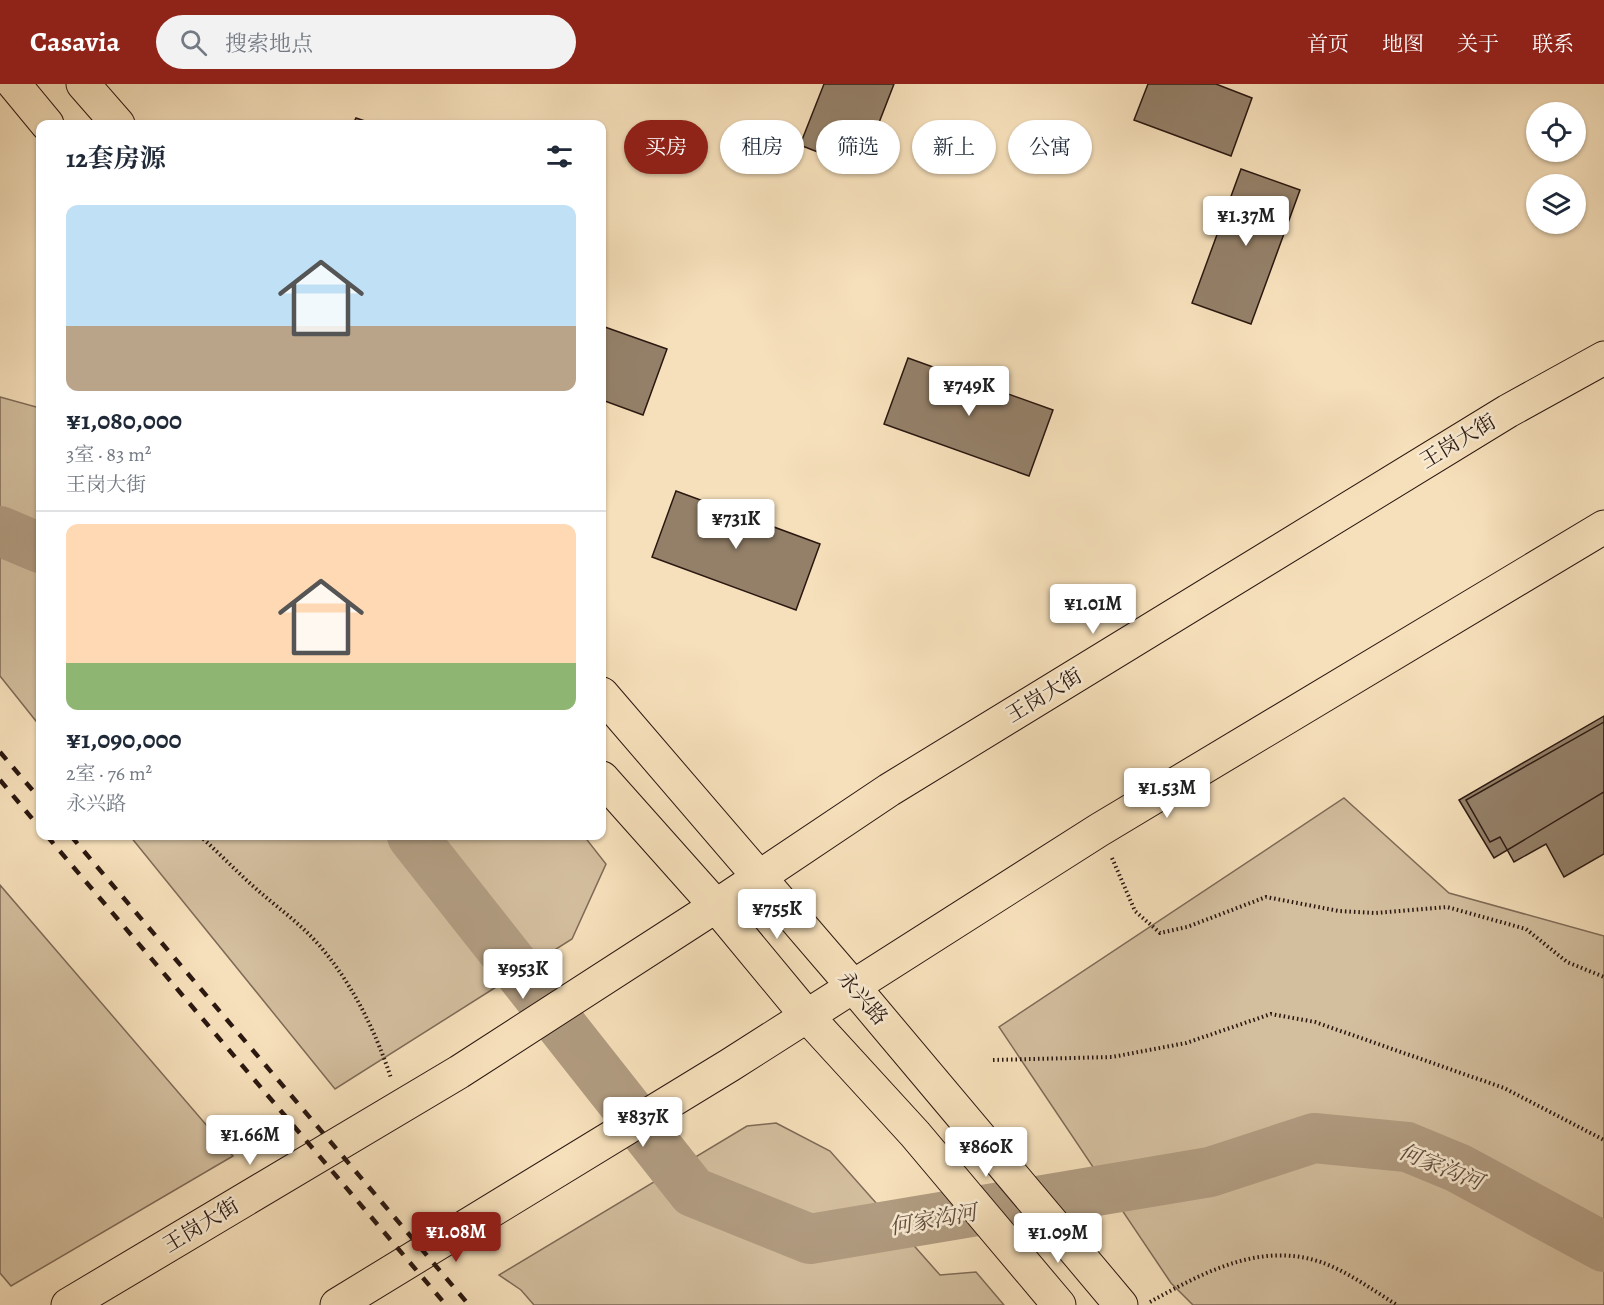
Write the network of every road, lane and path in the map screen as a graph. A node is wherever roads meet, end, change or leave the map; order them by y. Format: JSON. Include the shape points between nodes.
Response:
{"nodes":[{"id":1,"x":14,"y":84,"type":"edge"},
{"id":2,"x":83,"y":84,"type":"edge"},
{"id":3,"x":44,"y":120,"type":"edge"},
{"id":4,"x":114,"y":120,"type":"edge"},
{"id":5,"x":1604,"y":358,"type":"edge"},
{"id":6,"x":1604,"y":527,"type":"edge"},
{"id":7,"x":606,"y":699,"type":"edge"},
{"id":8,"x":606,"y":782,"type":"edge"},
{"id":9,"x":1100,"y":830,"type":"junction"},
{"id":10,"x":204,"y":840,"type":"edge"},
{"id":11,"x":758,"y":877,"type":"junction"},
{"id":12,"x":716,"y":906,"type":"junction"},
{"id":13,"x":1604,"y":978,"type":"edge"},
{"id":14,"x":852,"y":985,"type":"junction"},
{"id":15,"x":807,"y":1016,"type":"junction"},
{"id":16,"x":993,"y":1060,"type":"dead end"},
{"id":17,"x":400,"y":1106,"type":"junction"},
{"id":18,"x":1604,"y":1140,"type":"edge"},
{"id":19,"x":1135,"y":1304,"type":"edge"},
{"id":20,"x":68,"y":1305,"type":"edge"},
{"id":21,"x":337,"y":1305,"type":"edge"},
{"id":22,"x":1059,"y":1305,"type":"edge"},
{"id":23,"x":1396,"y":1305,"type":"edge"}],
"edges":[{"from":1,"to":3,"type":"main road"},
{"from":2,"to":4,"type":"main road"},
{"from":5,"to":11,"type":"main road","name":"王岗大街","via":[[1508,411],[889,789]]},
{"from":6,"to":9,"type":"main road"},
{"from":7,"to":11,"type":"main road","name":"永兴路"},
{"from":8,"to":12,"type":"main road"},
{"from":9,"to":13,"type":"path","via":[[1134,911],[1160,933],[1187,927],[1266,897],[1339,911],[1375,913],[1448,907],[1526,929],[1568,962]]},
{"from":9,"to":14,"type":"main road"},
{"from":10,"to":17,"type":"path","via":[[320,946],[355,995],[378,1038]]},
{"from":11,"to":12,"type":"main road","name":"王岗大街"},
{"from":11,"to":14,"type":"main road","name":"永兴路"},
{"from":12,"to":15,"type":"main road"},
{"from":12,"to":17,"type":"main road","name":"王岗大街"},
{"from":14,"to":15,"type":"main road"},
{"from":14,"to":19,"type":"main road","name":"永兴路","via":[[1072,1244]]},
{"from":15,"to":21,"type":"main road"},
{"from":15,"to":22,"type":"main road","via":[[915,1134]]},
{"from":16,"to":18,"type":"path","via":[[1112,1057],[1186,1043],[1271,1014],[1315,1022],[1504,1088]]},
{"from":17,"to":20,"type":"main road","name":"王岗大街"},
{"from":19,"to":23,"type":"path","via":[[1207,1271],[1257,1256],[1301,1257],[1333,1266]]}]}
